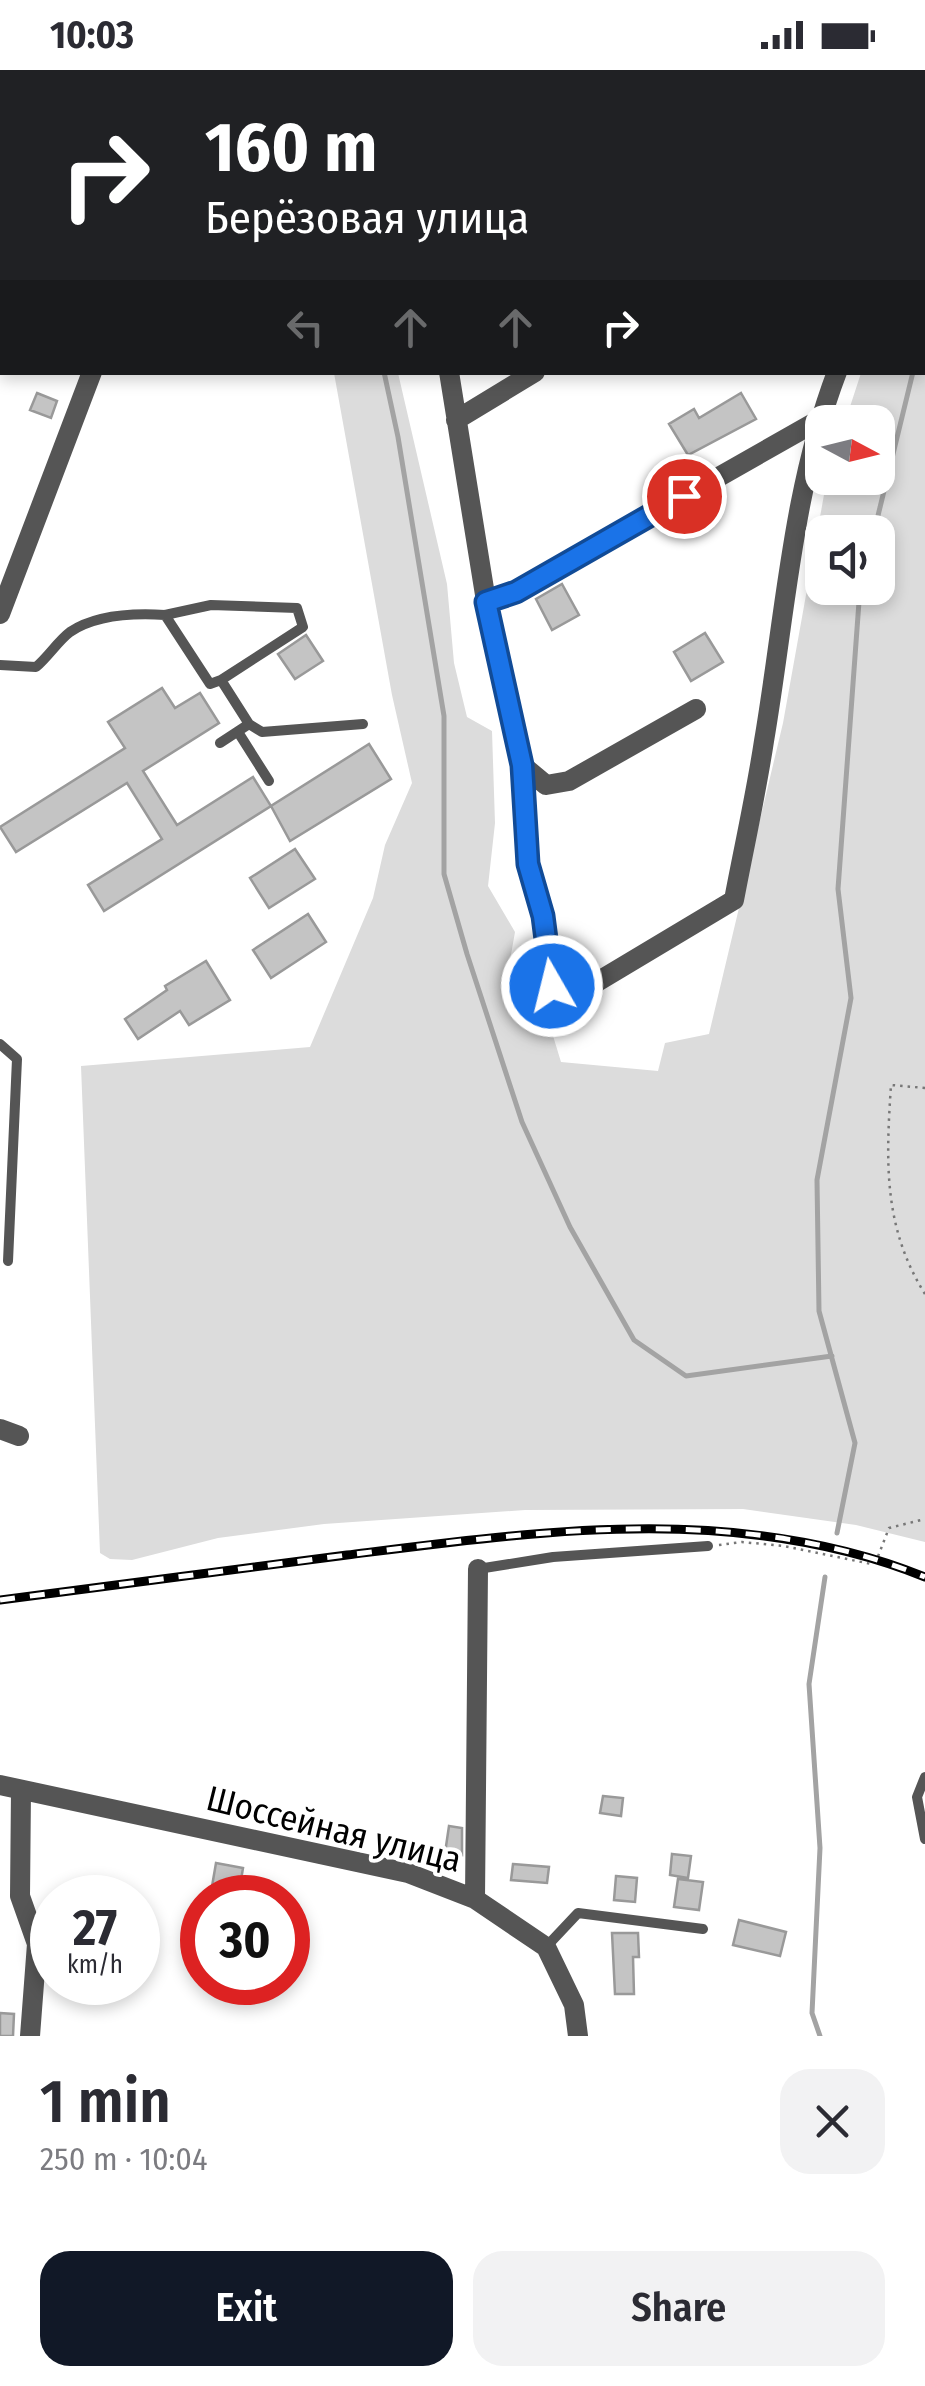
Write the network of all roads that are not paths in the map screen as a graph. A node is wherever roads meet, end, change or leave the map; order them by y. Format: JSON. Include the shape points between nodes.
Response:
{"nodes":[{"id":1,"x":91,"y":375,"type":"edge"},
{"id":2,"x":449,"y":375,"type":"edge"},
{"id":3,"x":529,"y":375,"type":"edge"},
{"id":4,"x":836,"y":375,"type":"edge"},
{"id":5,"x":825,"y":405,"type":"edge"},
{"id":6,"x":456,"y":420,"type":"junction"},
{"id":7,"x":805,"y":428,"type":"edge"},
{"id":8,"x":805,"y":487,"type":"edge"},
{"id":9,"x":486,"y":602,"type":"junction"},
{"id":10,"x":0,"y":614,"type":"edge"},
{"id":11,"x":165,"y":615,"type":"junction"},
{"id":12,"x":0,"y":666,"type":"edge"},
{"id":13,"x":221,"y":680,"type":"junction"},
{"id":14,"x":696,"y":708,"type":"dead end"},
{"id":15,"x":249,"y":724,"type":"junction"},
{"id":16,"x":363,"y":724,"type":"dead end"},
{"id":17,"x":238,"y":732,"type":"junction"},
{"id":18,"x":220,"y":744,"type":"dead end"},
{"id":19,"x":522,"y":765,"type":"junction"},
{"id":20,"x":269,"y":781,"type":"dead end"},
{"id":21,"x":0,"y":1044,"type":"edge"},
{"id":22,"x":8,"y":1261,"type":"dead end"},
{"id":23,"x":708,"y":1546,"type":"road end"},
{"id":24,"x":478,"y":1569,"type":"joint"},
{"id":25,"x":925,"y":1778,"type":"edge"},
{"id":26,"x":10,"y":1788,"type":"edge"},
{"id":27,"x":925,"y":1839,"type":"edge"},
{"id":28,"x":475,"y":1898,"type":"junction"},
{"id":29,"x":702,"y":1929,"type":"dead end"},
{"id":30,"x":546,"y":1946,"type":"junction"},
{"id":31,"x":30,"y":2036,"type":"edge"},
{"id":32,"x":578,"y":2036,"type":"edge"}],
"edges":[{"from":1,"to":10,"type":"street"},
{"from":2,"to":6,"type":"street"},
{"from":3,"to":6,"type":"street"},
{"from":4,"to":5,"type":"street"},
{"from":6,"to":9,"type":"street"},
{"from":7,"to":9,"type":"street","via":[[516,592]]},
{"from":8,"to":19,"type":"street","via":[[734,900],[592,985],[570,994],[552,986],[528,864]]},
{"from":9,"to":19,"type":"street"},
{"from":11,"to":12,"type":"lane","via":[[98,621],[69,633],[36,667]]},
{"from":11,"to":13,"type":"lane","via":[[210,684]]},
{"from":11,"to":13,"type":"lane","via":[[211,606],[297,608],[303,626]]},
{"from":13,"to":15,"type":"lane"},
{"from":14,"to":19,"type":"street","via":[[569,781],[546,785]]},
{"from":15,"to":16,"type":"lane","via":[[262,732]]},
{"from":15,"to":17,"type":"lane"},
{"from":17,"to":18,"type":"lane"},
{"from":17,"to":20,"type":"lane"},
{"from":21,"to":22,"type":"lane","via":[[17,1059]]},
{"from":23,"to":24,"type":"lane"},
{"from":24,"to":28,"type":"street"},
{"from":25,"to":27,"type":"lane","via":[[917,1797]]},
{"from":26,"to":28,"type":"street","name":"Шоссейная улица","via":[[408,1874]]},
{"from":26,"to":31,"type":"street","via":[[20,1896],[37,1944]]},
{"from":28,"to":30,"type":"street","name":"Шоссейная улица"},
{"from":29,"to":30,"type":"lane","via":[[578,1912]]},
{"from":30,"to":32,"type":"street","via":[[574,2005]]}]}
